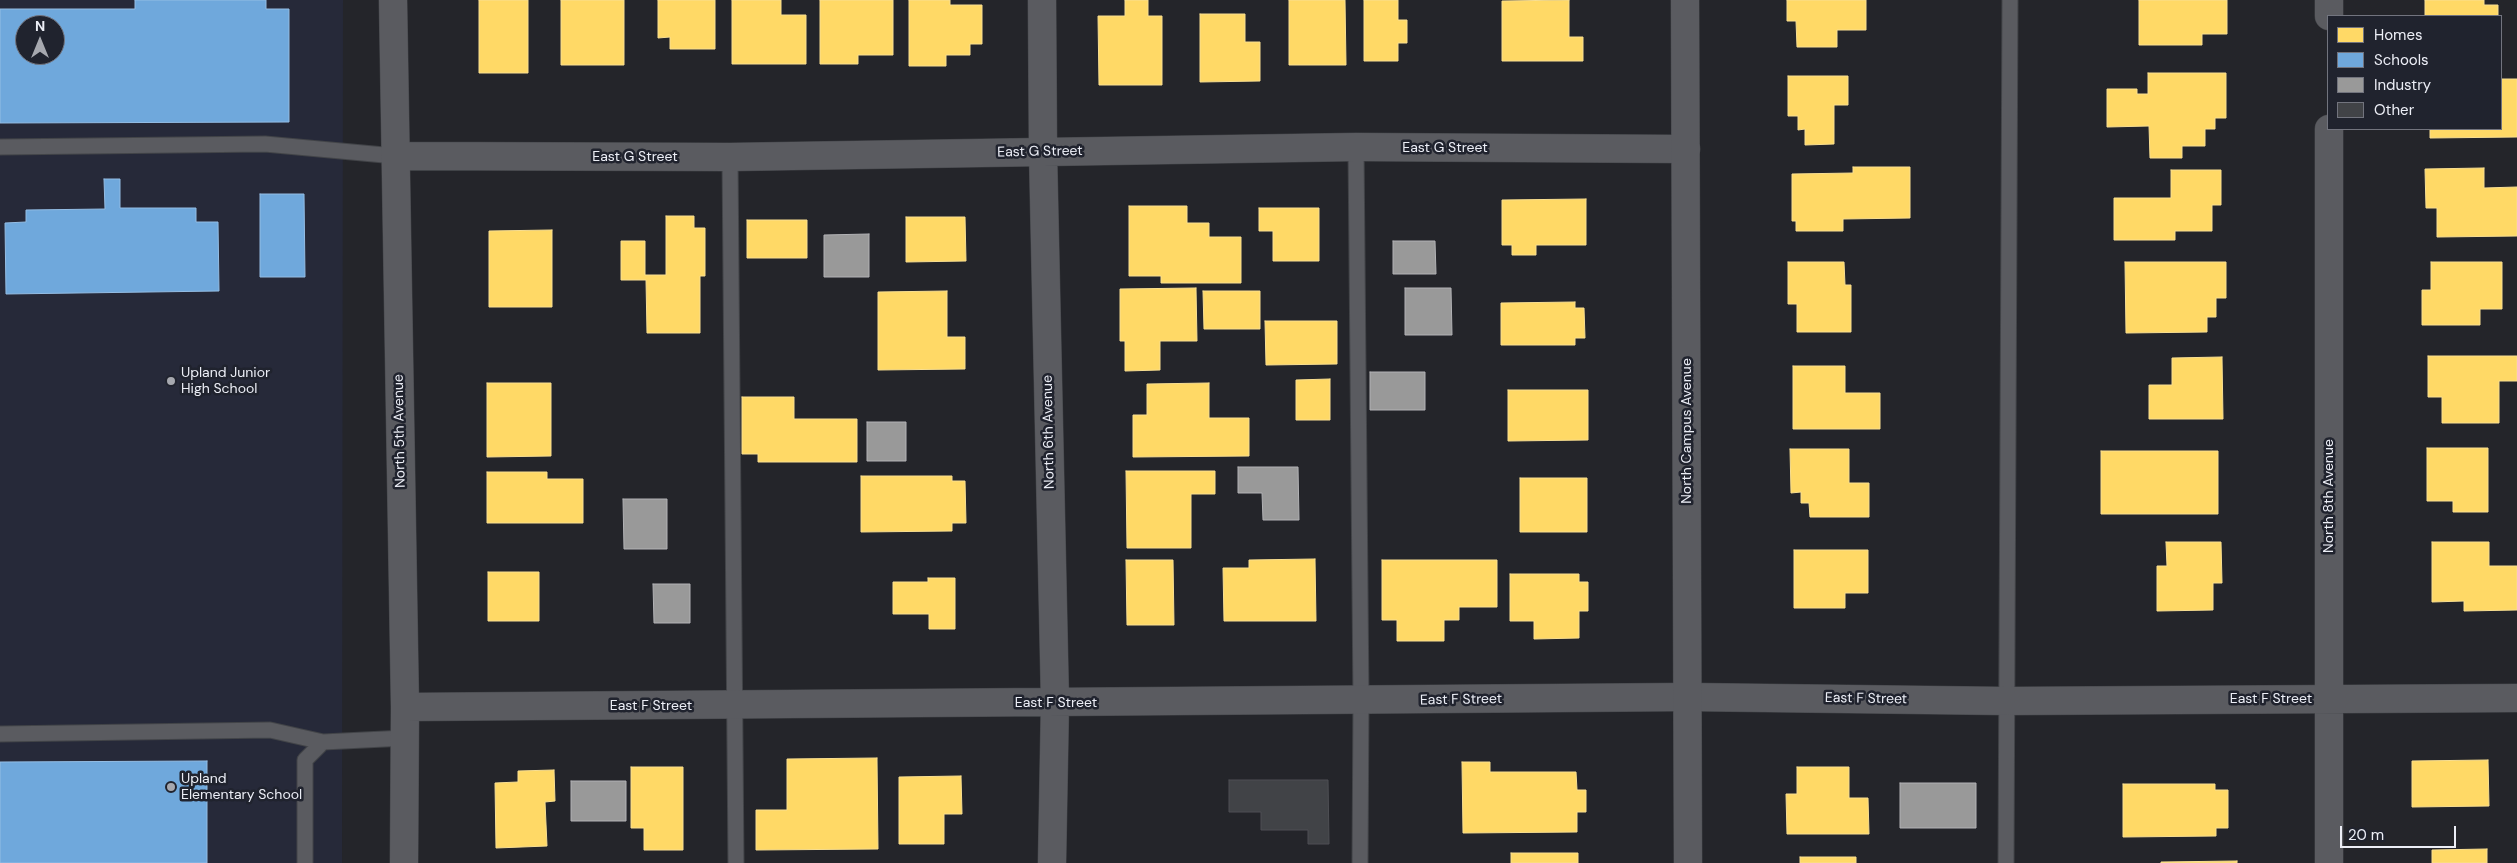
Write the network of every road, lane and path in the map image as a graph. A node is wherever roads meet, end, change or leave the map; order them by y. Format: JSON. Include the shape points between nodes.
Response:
{"nodes":[{"id":1,"x":393,"y":0,"type":"edge"},
{"id":2,"x":1042,"y":0,"type":"edge"},
{"id":3,"x":1684,"y":0,"type":"edge"},
{"id":4,"x":2010,"y":0,"type":"edge"},
{"id":5,"x":2328,"y":0,"type":"edge"},
{"id":6,"x":2328,"y":15,"type":"edge"},
{"id":7,"x":2328,"y":130,"type":"edge"},
{"id":8,"x":0,"y":146,"type":"edge"},
{"id":9,"x":1356,"y":147,"type":"junction"},
{"id":10,"x":1686,"y":149,"type":"junction"},
{"id":11,"x":1043,"y":152,"type":"junction"},
{"id":12,"x":395,"y":156,"type":"junction"},
{"id":13,"x":730,"y":157,"type":"junction"},
{"id":14,"x":1688,"y":697,"type":"junction"},
{"id":15,"x":2517,"y":698,"type":"edge"},
{"id":16,"x":2328,"y":699,"type":"junction"},
{"id":17,"x":1361,"y":700,"type":"junction"},
{"id":18,"x":2006,"y":700,"type":"junction"},
{"id":19,"x":1055,"y":702,"type":"junction"},
{"id":20,"x":736,"y":706,"type":"junction"},
{"id":21,"x":405,"y":707,"type":"junction"},
{"id":22,"x":0,"y":734,"type":"edge"},
{"id":23,"x":405,"y":738,"type":"junction"},
{"id":24,"x":323,"y":742,"type":"junction"},
{"id":25,"x":305,"y":863,"type":"edge"},
{"id":26,"x":404,"y":863,"type":"edge"},
{"id":27,"x":736,"y":863,"type":"edge"},
{"id":28,"x":1052,"y":863,"type":"edge"},
{"id":29,"x":1360,"y":863,"type":"edge"},
{"id":30,"x":1688,"y":863,"type":"edge"},
{"id":31,"x":2006,"y":863,"type":"edge"},
{"id":32,"x":2329,"y":863,"type":"edge"}],
"edges":[{"from":1,"to":12,"type":"street","name":"North 5th Avenue"},
{"from":2,"to":11,"type":"street","name":"North 6th Avenue"},
{"from":3,"to":10,"type":"street","name":"North Campus Avenue"},
{"from":4,"to":18,"type":"lane"},
{"from":5,"to":6,"type":"street"},
{"from":7,"to":16,"type":"street","name":"North 8th Avenue"},
{"from":8,"to":12,"type":"lane","via":[[265,144]]},
{"from":9,"to":10,"type":"street","name":"East G Street"},
{"from":9,"to":11,"type":"street","name":"East G Street"},
{"from":9,"to":17,"type":"lane"},
{"from":10,"to":14,"type":"street","name":"North Campus Avenue"},
{"from":11,"to":13,"type":"street","name":"East G Street"},
{"from":11,"to":19,"type":"street","name":"North 6th Avenue"},
{"from":12,"to":13,"type":"street","name":"East G Street"},
{"from":12,"to":21,"type":"street","name":"North 5th Avenue"},
{"from":13,"to":20,"type":"lane"},
{"from":14,"to":17,"type":"street","name":"East F Street"},
{"from":14,"to":18,"type":"street","name":"East F Street"},
{"from":14,"to":30,"type":"street","name":"North Campus Avenue"},
{"from":15,"to":16,"type":"street","name":"East F Street"},
{"from":16,"to":18,"type":"street","name":"East F Street"},
{"from":16,"to":32,"type":"street","name":"North 8th Avenue"},
{"from":17,"to":19,"type":"street","name":"East F Street"},
{"from":17,"to":29,"type":"lane"},
{"from":18,"to":31,"type":"lane"},
{"from":19,"to":20,"type":"street","name":"East F Street"},
{"from":19,"to":28,"type":"street","name":"North 6th Avenue"},
{"from":20,"to":21,"type":"street","name":"East F Street"},
{"from":20,"to":27,"type":"lane"},
{"from":21,"to":23,"type":"street","name":"North 5th Avenue"},
{"from":22,"to":24,"type":"lane","via":[[270,730]]},
{"from":23,"to":24,"type":"lane"},
{"from":23,"to":26,"type":"street","name":"North 5th Avenue"},
{"from":24,"to":25,"type":"lane","via":[[306,760]]}]}
